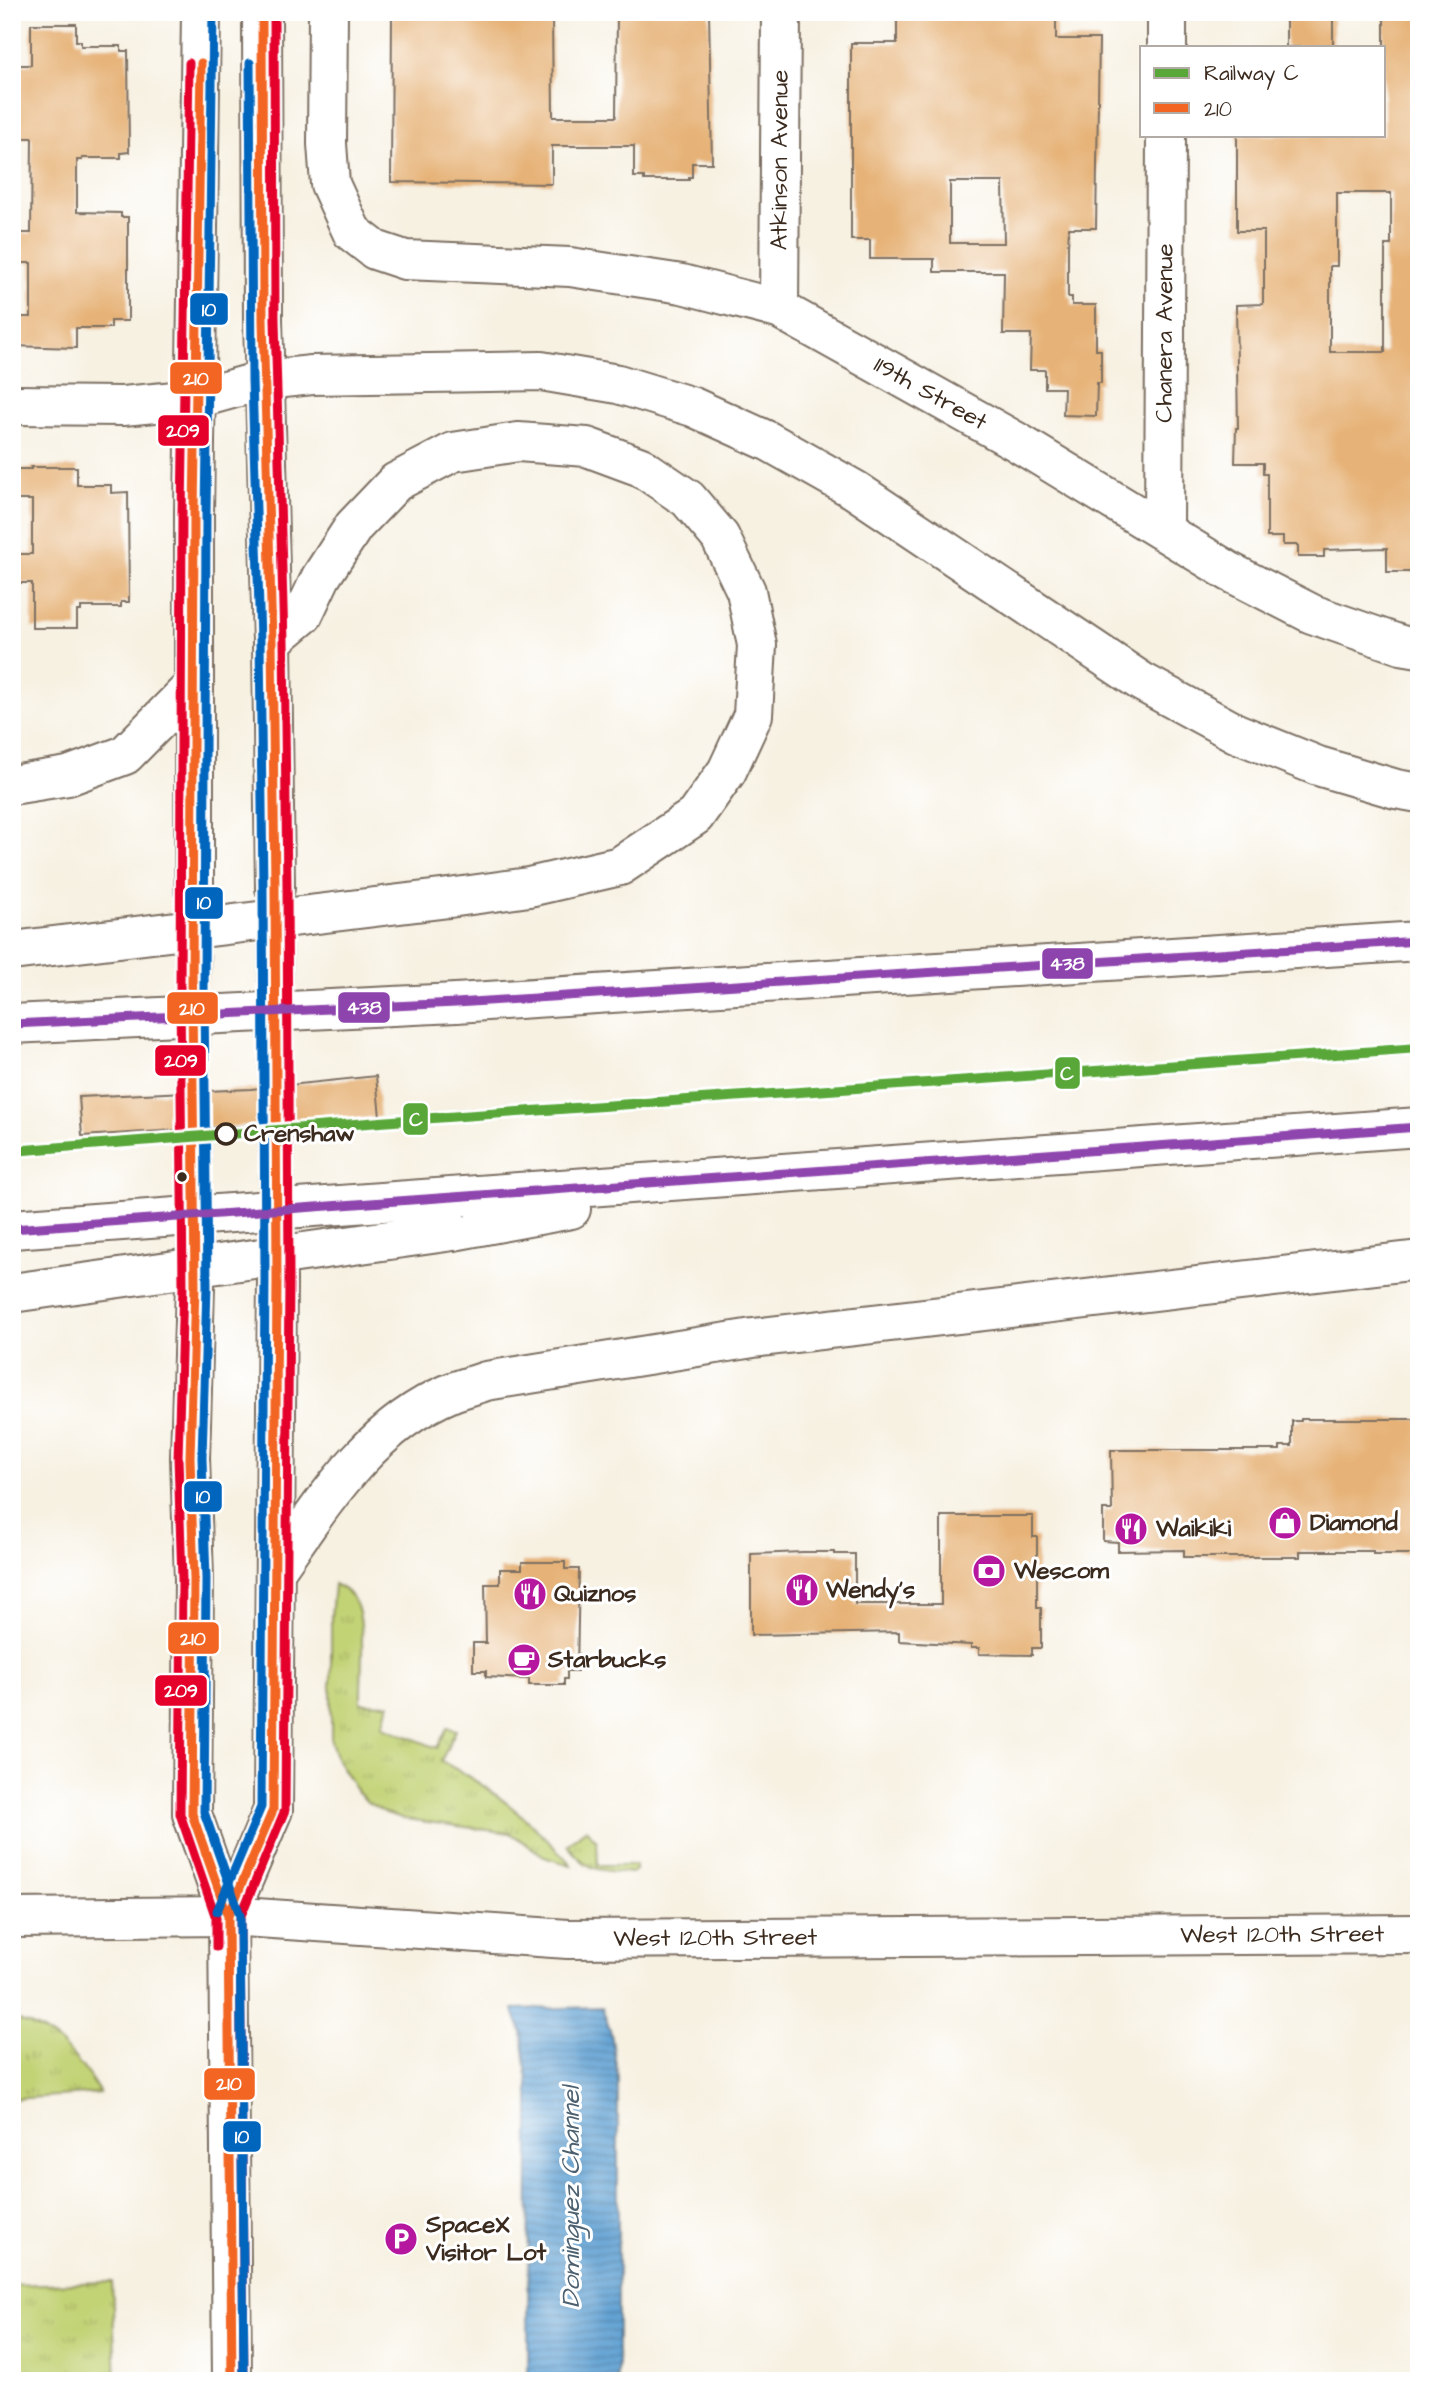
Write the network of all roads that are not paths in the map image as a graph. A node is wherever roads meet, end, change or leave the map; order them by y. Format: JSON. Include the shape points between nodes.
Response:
{"nodes":[{"id":1,"x":201,"y":12,"type":"edge"},
{"id":2,"x":262,"y":12,"type":"edge"},
{"id":3,"x":328,"y":12,"type":"edge"},
{"id":4,"x":780,"y":12,"type":"edge"},
{"id":5,"x":1167,"y":12,"type":"edge"},
{"id":6,"x":1167,"y":46,"type":"edge"},
{"id":7,"x":1166,"y":136,"type":"edge"},
{"id":8,"x":779,"y":309,"type":"junction"},
{"id":9,"x":264,"y":380,"type":"junction"},
{"id":10,"x":196,"y":399,"type":"junction"},
{"id":11,"x":12,"y":405,"type":"edge"},
{"id":12,"x":1164,"y":531,"type":"junction"},
{"id":13,"x":272,"y":641,"type":"junction"},
{"id":14,"x":1419,"y":648,"type":"edge"},
{"id":15,"x":194,"y":685,"type":"junction"},
{"id":16,"x":12,"y":785,"type":"edge"},
{"id":17,"x":1419,"y":793,"type":"edge"},
{"id":18,"x":275,"y":888,"type":"tunnel mouth"},
{"id":19,"x":194,"y":891,"type":"tunnel mouth"},
{"id":20,"x":1419,"y":941,"type":"edge"},
{"id":21,"x":12,"y":951,"type":"edge"},
{"id":22,"x":12,"y":1024,"type":"edge"},
{"id":23,"x":1419,"y":1127,"type":"edge"},
{"id":24,"x":458,"y":1214,"type":"junction"},
{"id":25,"x":12,"y":1229,"type":"edge"},
{"id":26,"x":1419,"y":1260,"type":"edge"},
{"id":27,"x":277,"y":1277,"type":"tunnel mouth"},
{"id":28,"x":195,"y":1286,"type":"tunnel mouth"},
{"id":29,"x":12,"y":1293,"type":"edge"},
{"id":30,"x":275,"y":1571,"type":"junction"},
{"id":31,"x":228,"y":1916,"type":"junction"},
{"id":32,"x":12,"y":1918,"type":"edge"},
{"id":33,"x":1419,"y":1934,"type":"edge"},
{"id":34,"x":232,"y":2381,"type":"edge"}],
"edges":[{"from":1,"to":10,"type":"main road"},
{"from":2,"to":9,"type":"main road"},
{"from":3,"to":8,"type":"main road","name":"119th Street","via":[[330,184],[352,232],[375,250],[405,260],[570,267],[682,284]]},
{"from":4,"to":8,"type":"main road","name":"Atkinson Avenue"},
{"from":5,"to":6,"type":"main road"},
{"from":7,"to":12,"type":"main road","name":"Chanera Avenue"},
{"from":8,"to":12,"type":"main road","name":"119th Street","via":[[1017,442]]},
{"from":9,"to":10,"type":"main road"},
{"from":9,"to":13,"type":"main road"},
{"from":9,"to":17,"type":"main road","via":[[312,374],[541,371],[618,384],[693,407],[768,441],[855,490],[1142,682],[1236,733],[1318,766]]},
{"from":10,"to":11,"type":"main road","via":[[123,406]]},
{"from":10,"to":15,"type":"main road"},
{"from":12,"to":14,"type":"main road","name":"119th Street","via":[[1312,614]]},
{"from":13,"to":18,"type":"main road"},
{"from":13,"to":21,"type":"main road","bridge":true,"via":[[303,615],[354,526],[396,481],[453,452],[518,442],[587,447],[641,467],[688,499],[720,537],[746,591],[757,645],[753,715],[727,771],[695,816],[620,866],[529,887]]},
{"from":15,"to":16,"type":"main road","via":[[125,755],[68,776]]},
{"from":15,"to":19,"type":"main road"},
{"from":20,"to":22,"type":"main road","bridge":true,"via":[[456,1003]]},
{"from":23,"to":24,"type":"main road","via":[[748,1175]]},
{"from":24,"to":25,"type":"main road","bridge":true},
{"from":24,"to":29,"type":"main road","bridge":true},
{"from":26,"to":30,"type":"main road","via":[[752,1338],[486,1381],[425,1405],[358,1457]]},
{"from":27,"to":30,"type":"main road"},
{"from":28,"to":31,"type":"main road","via":[[190,1458],[192,1814]]},
{"from":30,"to":31,"type":"main road","via":[[272,1810]]},
{"from":31,"to":32,"type":"main road","name":"West 120th Street"},
{"from":31,"to":33,"type":"main road","name":"West 120th Street","via":[[568,1939]]},
{"from":31,"to":34,"type":"main road"}]}
